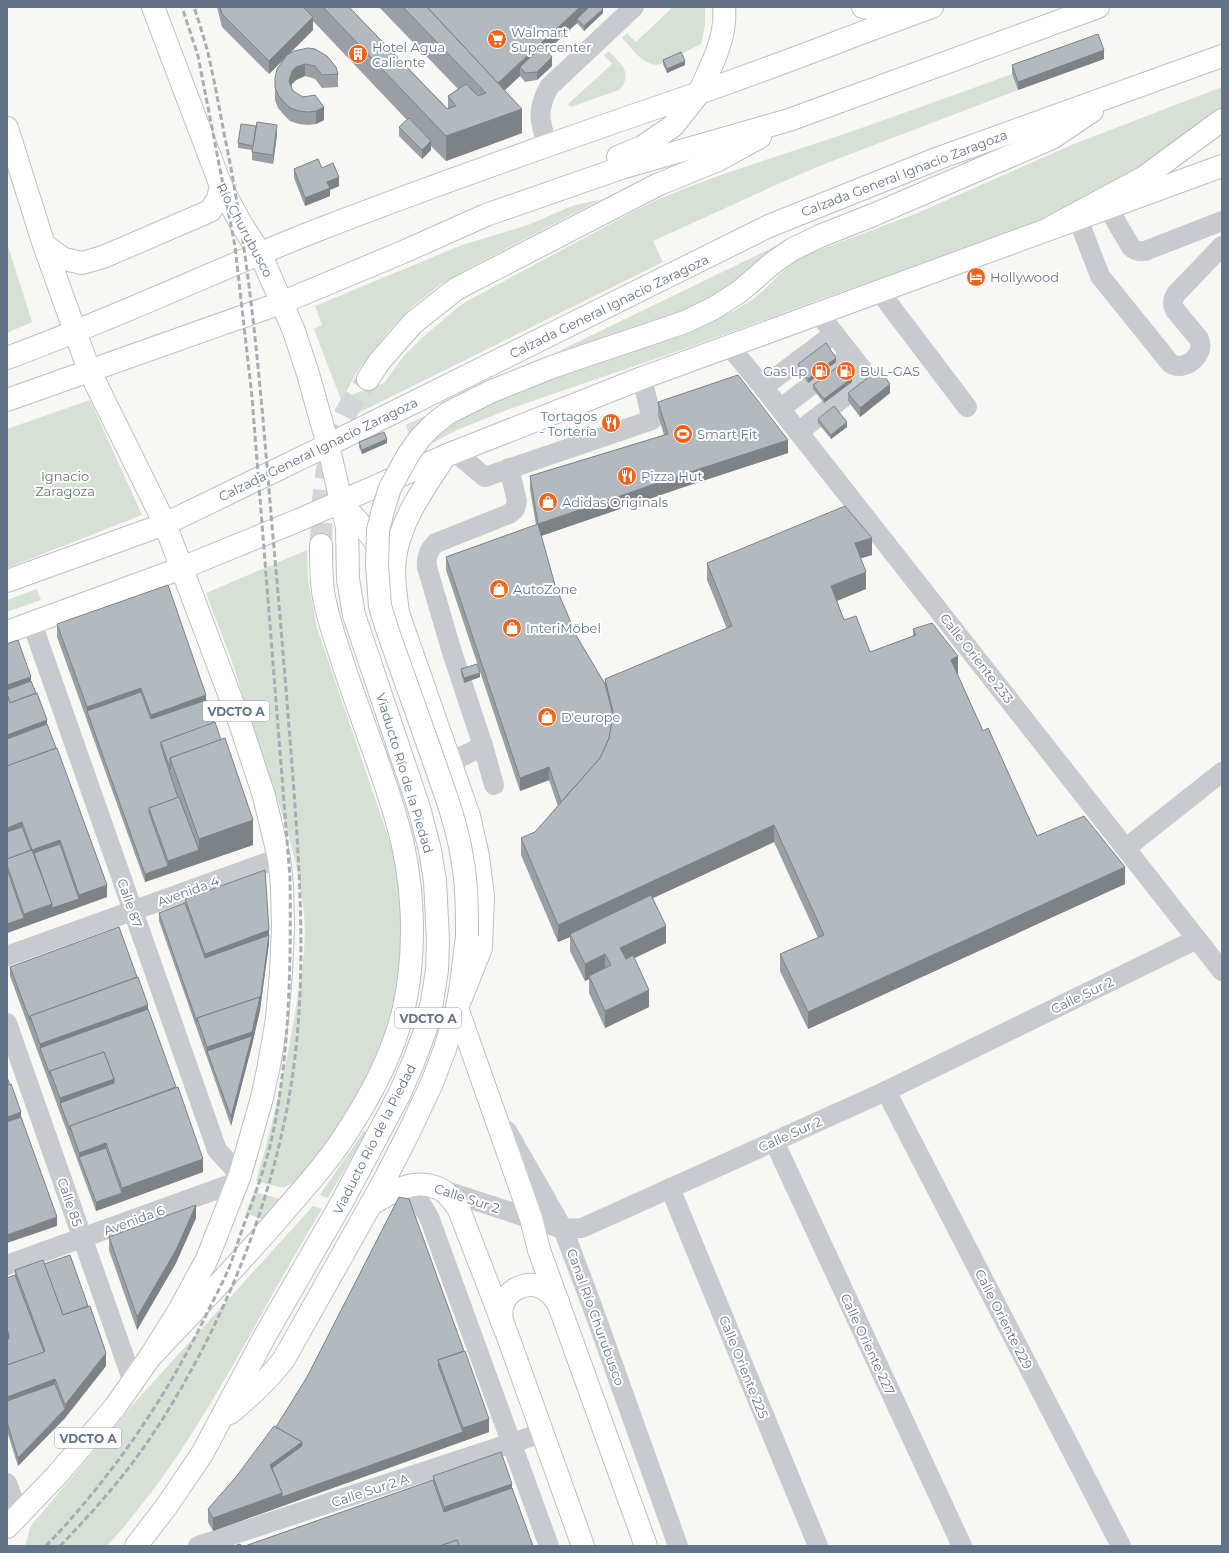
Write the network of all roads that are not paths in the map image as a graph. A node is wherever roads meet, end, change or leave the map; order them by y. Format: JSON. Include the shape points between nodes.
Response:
{"nodes":[{"id":1,"x":153,"y":7,"type":"edge"},
{"id":2,"x":634,"y":7,"type":"edge"},
{"id":3,"x":724,"y":7,"type":"edge"},
{"id":4,"x":863,"y":7,"type":"edge"},
{"id":5,"x":1098,"y":7,"type":"edge"},
{"id":6,"x":930,"y":8,"type":"edge"},
{"id":7,"x":1222,"y":56,"type":"edge"},
{"id":8,"x":1120,"y":92,"type":"junction"},
{"id":9,"x":698,"y":93,"type":"junction"},
{"id":10,"x":789,"y":120,"type":"junction"},
{"id":11,"x":1222,"y":120,"type":"edge"},
{"id":12,"x":7,"y":128,"type":"edge"},
{"id":13,"x":547,"y":145,"type":"junction"},
{"id":14,"x":1222,"y":166,"type":"edge"},
{"id":15,"x":221,"y":186,"type":"junction"},
{"id":16,"x":1108,"y":208,"type":"junction"},
{"id":17,"x":486,"y":215,"type":"junction"},
{"id":18,"x":1078,"y":219,"type":"junction"},
{"id":19,"x":1222,"y":221,"type":"edge"},
{"id":20,"x":1048,"y":229,"type":"junction"},
{"id":21,"x":44,"y":245,"type":"junction"},
{"id":22,"x":1222,"y":246,"type":"edge"},
{"id":23,"x":260,"y":253,"type":"junction"},
{"id":24,"x":879,"y":291,"type":"junction"},
{"id":25,"x":281,"y":303,"type":"junction"},
{"id":26,"x":818,"y":313,"type":"junction"},
{"id":27,"x":75,"y":332,"type":"junction"},
{"id":28,"x":834,"y":334,"type":"junction"},
{"id":29,"x":730,"y":347,"type":"junction"},
{"id":30,"x":851,"y":355,"type":"junction"},
{"id":31,"x":7,"y":358,"type":"edge"},
{"id":32,"x":89,"y":370,"type":"junction"},
{"id":33,"x":642,"y":378,"type":"junction"},
{"id":34,"x":368,"y":379,"type":"tunnel mouth"},
{"id":35,"x":763,"y":386,"type":"junction"},
{"id":36,"x":7,"y":400,"type":"edge"},
{"id":37,"x":967,"y":407,"type":"dead end"},
{"id":38,"x":780,"y":409,"type":"junction"},
{"id":39,"x":798,"y":432,"type":"junction"},
{"id":40,"x":328,"y":445,"type":"junction"},
{"id":41,"x":450,"y":454,"type":"junction"},
{"id":42,"x":509,"y":468,"type":"junction"},
{"id":43,"x":340,"y":502,"type":"junction"},
{"id":44,"x":165,"y":524,"type":"junction"},
{"id":45,"x":321,"y":545,"type":"tunnel mouth"},
{"id":46,"x":182,"y":568,"type":"junction"},
{"id":47,"x":7,"y":581,"type":"edge"},
{"id":48,"x":394,"y":581,"type":"junction"},
{"id":49,"x":32,"y":623,"type":"junction"},
{"id":50,"x":7,"y":632,"type":"edge"},
{"id":51,"x":483,"y":746,"type":"junction"},
{"id":52,"x":451,"y":762,"type":"junction"},
{"id":53,"x":1222,"y":772,"type":"edge"},
{"id":54,"x":494,"y":785,"type":"dead end"},
{"id":55,"x":1126,"y":848,"type":"junction"},
{"id":56,"x":279,"y":858,"type":"junction"},
{"id":57,"x":133,"y":911,"type":"junction"},
{"id":58,"x":1197,"y":939,"type":"junction"},
{"id":59,"x":16,"y":953,"type":"edge"},
{"id":60,"x":1222,"y":971,"type":"edge"},
{"id":61,"x":457,"y":1008,"type":"junction"},
{"id":62,"x":7,"y":1023,"type":"edge"},
{"id":63,"x":886,"y":1091,"type":"junction"},
{"id":64,"x":489,"y":1099,"type":"junction"},
{"id":65,"x":774,"y":1141,"type":"junction"},
{"id":66,"x":239,"y":1179,"type":"junction"},
{"id":67,"x":410,"y":1186,"type":"junction"},
{"id":68,"x":670,"y":1188,"type":"junction"},
{"id":69,"x":443,"y":1190,"type":"junction"},
{"id":70,"x":370,"y":1205,"type":"junction"},
{"id":71,"x":531,"y":1218,"type":"junction"},
{"id":72,"x":563,"y":1229,"type":"junction"},
{"id":73,"x":83,"y":1238,"type":"junction"},
{"id":74,"x":7,"y":1265,"type":"edge"},
{"id":75,"x":558,"y":1302,"type":"junction"},
{"id":76,"x":501,"y":1320,"type":"junction"},
{"id":77,"x":150,"y":1357,"type":"junction"},
{"id":78,"x":134,"y":1382,"type":"junction"},
{"id":79,"x":221,"y":1420,"type":"junction"},
{"id":80,"x":542,"y":1433,"type":"junction"},
{"id":81,"x":511,"y":1443,"type":"junction"},
{"id":82,"x":7,"y":1483,"type":"edge"},
{"id":83,"x":13,"y":1521,"type":"edge"},
{"id":84,"x":137,"y":1546,"type":"edge"},
{"id":85,"x":198,"y":1546,"type":"edge"},
{"id":86,"x":548,"y":1546,"type":"edge"},
{"id":87,"x":583,"y":1546,"type":"edge"},
{"id":88,"x":646,"y":1546,"type":"edge"},
{"id":89,"x":678,"y":1546,"type":"edge"},
{"id":90,"x":818,"y":1546,"type":"edge"},
{"id":91,"x":962,"y":1546,"type":"edge"},
{"id":92,"x":1121,"y":1546,"type":"edge"}],
"edges":[{"from":1,"to":15,"type":"main road","name":"Río Churubusco"},
{"from":2,"to":13,"type":"street","via":[[549,87],[540,111]]},
{"from":3,"to":9,"type":"main road","via":[[723,34]]},
{"from":4,"to":6,"type":"main road"},
{"from":5,"to":10,"type":"main road"},
{"from":6,"to":9,"type":"main road"},
{"from":7,"to":8,"type":"main road","name":"Calzada General Ignacio Zaragoza"},
{"from":8,"to":40,"type":"main road","name":"Calzada General Ignacio Zaragoza","via":[[939,158],[769,226]]},
{"from":8,"to":61,"type":"main road","bridge":true,"via":[[1052,138],[793,249],[714,308],[685,322],[552,367],[471,400],[448,413],[420,438],[397,472],[387,495],[378,530],[377,565],[380,606],[448,802],[462,858],[466,882],[467,936]]},
{"from":9,"to":13,"type":"main road"},
{"from":9,"to":17,"type":"main road","via":[[673,126],[642,147]]},
{"from":10,"to":17,"type":"main road","via":[[621,168]]},
{"from":10,"to":34,"type":"main road","via":[[718,160],[657,185],[456,289],[413,323],[379,362]]},
{"from":11,"to":20,"type":"main road","via":[[1143,178]]},
{"from":12,"to":21,"type":"main road"},
{"from":13,"to":23,"type":"main road"},
{"from":14,"to":16,"type":"main road"},
{"from":15,"to":21,"type":"main road","via":[[218,199],[210,211],[103,257],[82,263],[64,259]]},
{"from":15,"to":23,"type":"main road","name":"Río Churubusco"},
{"from":16,"to":18,"type":"main road"},
{"from":16,"to":19,"type":"street","via":[[1131,247],[1140,252]]},
{"from":17,"to":25,"type":"main road"},
{"from":18,"to":20,"type":"main road"},
{"from":18,"to":22,"type":"street","via":[[1100,276],[1175,366],[1181,367],[1197,356],[1201,351],[1201,345],[1175,310],[1172,305],[1173,299]]},
{"from":20,"to":24,"type":"main road"},
{"from":21,"to":27,"type":"main road"},
{"from":23,"to":25,"type":"main road","name":"Río Churubusco"},
{"from":23,"to":27,"type":"main road"},
{"from":24,"to":26,"type":"main road"},
{"from":24,"to":37,"type":"street"},
{"from":25,"to":32,"type":"main road"},
{"from":25,"to":40,"type":"main road","name":"Río Churubusco","via":[[294,331]]},
{"from":26,"to":28,"type":"street"},
{"from":26,"to":29,"type":"main road"},
{"from":27,"to":31,"type":"main road"},
{"from":27,"to":32,"type":"main road"},
{"from":28,"to":30,"type":"street"},
{"from":28,"to":35,"type":"street"},
{"from":29,"to":33,"type":"main road"},
{"from":29,"to":35,"type":"street","name":"Calle Oriente 233"},
{"from":30,"to":38,"type":"street"},
{"from":30,"to":39,"type":"street","via":[[869,378]]},
{"from":32,"to":36,"type":"main road"},
{"from":32,"to":44,"type":"main road"},
{"from":33,"to":41,"type":"main road"},
{"from":33,"to":42,"type":"street","via":[[652,420]]},
{"from":35,"to":38,"type":"street","name":"Calle Oriente 233"},
{"from":38,"to":39,"type":"street","name":"Calle Oriente 233"},
{"from":39,"to":55,"type":"street","name":"Calle Oriente 233"},
{"from":40,"to":43,"type":"main road","name":"Río Churubusco"},
{"from":40,"to":44,"type":"main road","name":"Calzada General Ignacio Zaragoza"},
{"from":41,"to":42,"type":"street","via":[[485,477]]},
{"from":41,"to":43,"type":"main road"},
{"from":41,"to":48,"type":"main road","via":[[415,504],[404,527],[395,557]]},
{"from":42,"to":51,"type":"street","via":[[517,501],[515,509],[509,514],[436,543],[428,552],[426,559],[451,649]]},
{"from":43,"to":46,"type":"main road"},
{"from":43,"to":48,"type":"main road","via":[[373,538]]},
{"from":43,"to":79,"type":"main road","name":"Viaducto Río de la Piedad","number":"VDCTO A","via":[[347,527],[348,579],[354,615],[419,808],[430,850],[435,881],[437,970],[425,1030],[399,1095]]},
{"from":44,"to":46,"type":"main road"},
{"from":44,"to":47,"type":"main road","name":"Calzada General Ignacio Zaragoza"},
{"from":45,"to":77,"type":"main road","via":[[323,591],[332,631],[396,818],[407,868],[412,927],[410,968],[404,1008],[376,1081],[335,1150],[229,1275]]},
{"from":46,"to":49,"type":"main road"},
{"from":46,"to":56,"type":"main road","number":"VDCTO A","via":[[251,753]]},
{"from":48,"to":52,"type":"main road","via":[[398,613]]},
{"from":49,"to":50,"type":"main road"},
{"from":49,"to":57,"type":"street","name":"Calle 87"},
{"from":51,"to":52,"type":"street"},
{"from":51,"to":54,"type":"street"},
{"from":52,"to":61,"type":"main road","via":[[469,816],[478,856],[483,897],[482,948]]},
{"from":53,"to":55,"type":"street"},
{"from":55,"to":58,"type":"street","name":"Calle Oriente 233"},
{"from":56,"to":57,"type":"street","name":"Avenida 4"},
{"from":56,"to":66,"type":"main road","number":"VDCTO A","via":[[283,927],[277,1019],[262,1098]]},
{"from":57,"to":59,"type":"street","name":"Avenida 4"},
{"from":57,"to":66,"type":"street","name":"Calle 87","via":[[217,1150]]},
{"from":58,"to":60,"type":"street","name":"Calle Oriente 233"},
{"from":58,"to":63,"type":"street","name":"Calle Sur 2"},
{"from":61,"to":64,"type":"main road","name":"Canal Río Churubusco"},
{"from":61,"to":70,"type":"main road","via":[[432,1083],[406,1139]]},
{"from":62,"to":73,"type":"street","name":"Calle 85"},
{"from":63,"to":65,"type":"street","name":"Calle Sur 2"},
{"from":63,"to":92,"type":"street","name":"Calle Oriente 229"},
{"from":64,"to":71,"type":"main road","name":"Canal Río Churubusco"},
{"from":64,"to":72,"type":"street","name":"Canal Río Churubusco"},
{"from":65,"to":68,"type":"street","name":"Calle Sur 2"},
{"from":65,"to":91,"type":"street","name":"Calle Oriente 227"},
{"from":66,"to":73,"type":"street","name":"Avenida 6"},
{"from":66,"to":77,"type":"main road","number":"VDCTO A","via":[[207,1259]]},
{"from":67,"to":69,"type":"main road","name":"Calle Sur 2","via":[[419,1184]]},
{"from":67,"to":70,"type":"main road","name":"Calle Sur 2","via":[[390,1193]]},
{"from":67,"to":81,"type":"street","via":[[429,1217]]},
{"from":68,"to":72,"type":"street","name":"Calle Sur 2","via":[[582,1228]]},
{"from":68,"to":90,"type":"street","name":"Calle Oriente 225"},
{"from":69,"to":71,"type":"street","name":"Calle Sur 2"},
{"from":69,"to":76,"type":"main road","via":[[458,1207]]},
{"from":70,"to":79,"type":"main road","via":[[284,1359],[256,1391]]},
{"from":71,"to":72,"type":"street","name":"Calle Sur 2"},
{"from":71,"to":75,"type":"main road","name":"Canal Río Churubusco","via":[[539,1250]]},
{"from":72,"to":89,"type":"street","name":"Canal Río Churubusco","via":[[592,1303]]},
{"from":73,"to":74,"type":"street","name":"Avenida 6"},
{"from":73,"to":78,"type":"street","name":"Calle 85"},
{"from":75,"to":76,"type":"main road","via":[[539,1286],[523,1286],[510,1293],[505,1300]]},
{"from":75,"to":88,"type":"main road","name":"Canal Río Churubusco"},
{"from":76,"to":80,"type":"main road"},
{"from":77,"to":78,"type":"main road","number":"VDCTO A"},
{"from":78,"to":83,"type":"main road","number":"VDCTO A","via":[[57,1475]]},
{"from":79,"to":84,"type":"main road","name":"Viaducto Río de la Piedad","number":"VDCTO A","via":[[185,1482]]},
{"from":80,"to":81,"type":"street","name":"Calle Sur 2 A"},
{"from":80,"to":87,"type":"main road"},
{"from":81,"to":85,"type":"street","name":"Calle Sur 2 A"},
{"from":81,"to":86,"type":"street"},
{"from":82,"to":83,"type":"street"}]}
